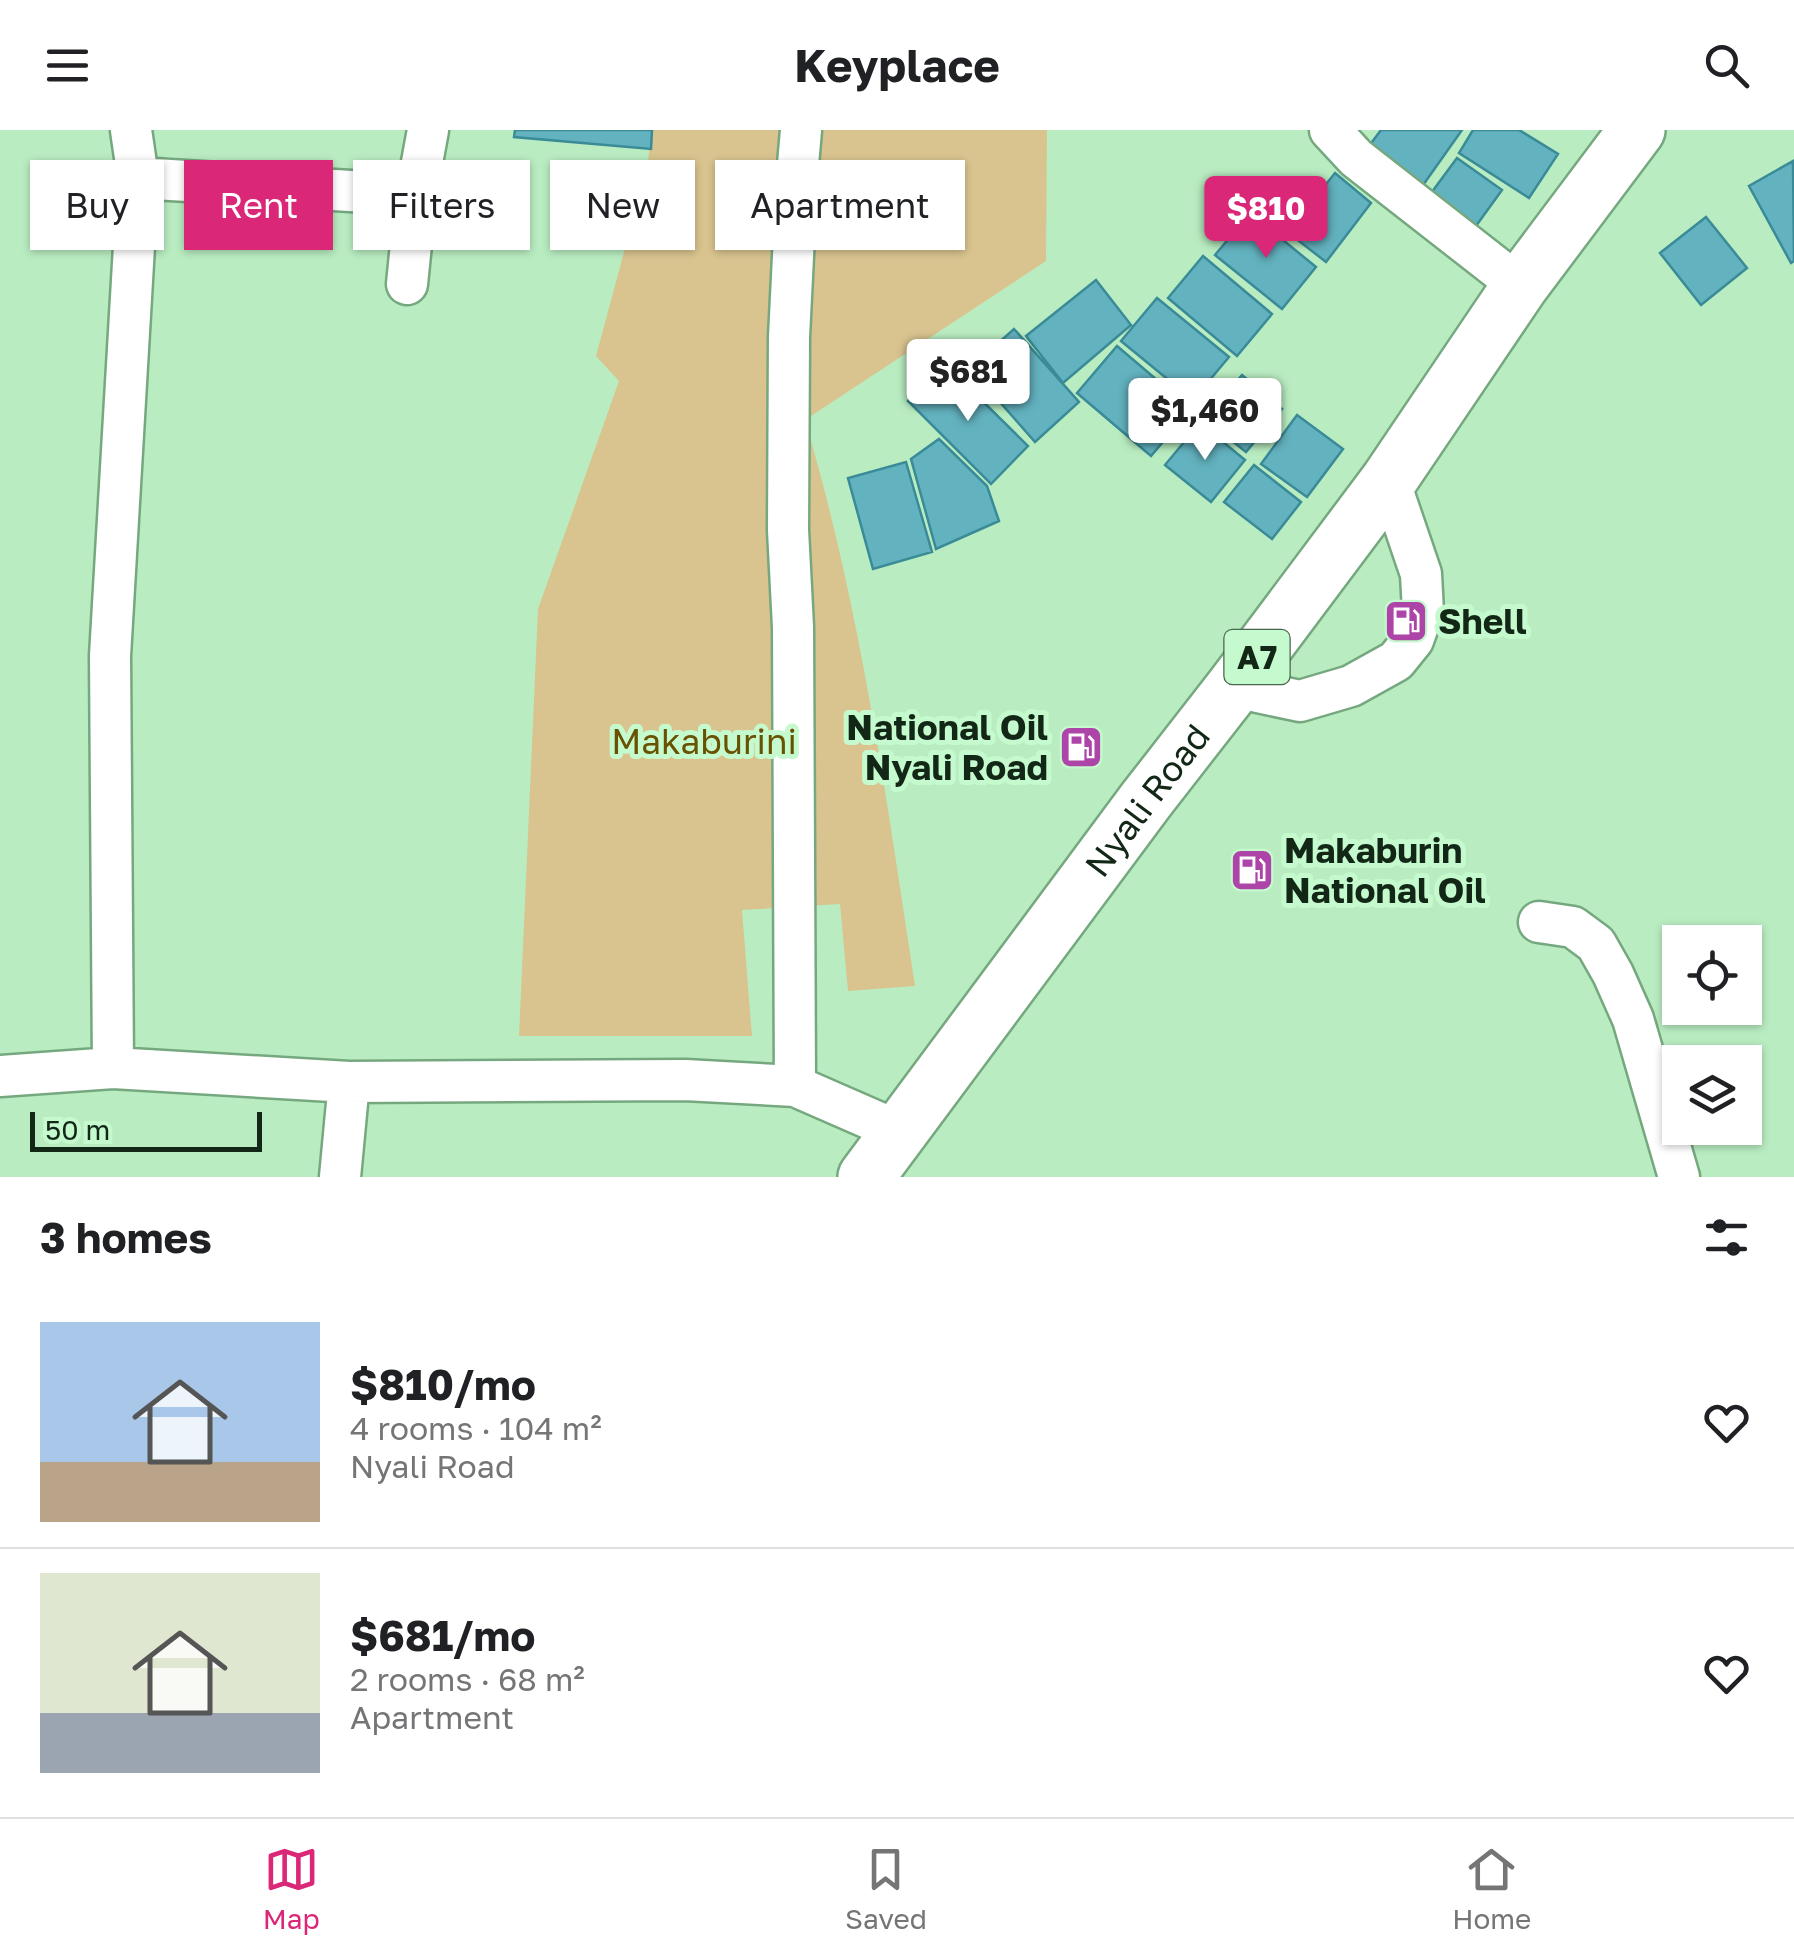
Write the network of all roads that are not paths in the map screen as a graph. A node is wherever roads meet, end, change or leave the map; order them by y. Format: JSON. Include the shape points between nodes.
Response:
{"nodes":[{"id":1,"x":131,"y":130,"type":"edge"},
{"id":2,"x":428,"y":130,"type":"edge"},
{"id":3,"x":801,"y":130,"type":"edge"},
{"id":4,"x":1330,"y":130,"type":"edge"},
{"id":5,"x":1636,"y":130,"type":"edge"},
{"id":6,"x":135,"y":160,"type":"edge"},
{"id":7,"x":422,"y":160,"type":"edge"},
{"id":8,"x":164,"y":180,"type":"edge"},
{"id":9,"x":353,"y":191,"type":"edge"},
{"id":10,"x":134,"y":250,"type":"edge"},
{"id":11,"x":410,"y":250,"type":"edge"},
{"id":12,"x":407,"y":284,"type":"dead end"},
{"id":13,"x":1520,"y":286,"type":"junction"},
{"id":14,"x":1389,"y":480,"type":"junction"},
{"id":15,"x":1234,"y":687,"type":"junction"},
{"id":16,"x":1540,"y":922,"type":"dead end"},
{"id":17,"x":113,"y":1068,"type":"junction"},
{"id":18,"x":0,"y":1076,"type":"edge"},
{"id":19,"x":349,"y":1082,"type":"junction"},
{"id":20,"x":795,"y":1086,"type":"junction"},
{"id":21,"x":898,"y":1132,"type":"junction"},
{"id":22,"x":340,"y":1177,"type":"edge"},
{"id":23,"x":866,"y":1177,"type":"edge"},
{"id":24,"x":1680,"y":1177,"type":"edge"}],
"edges":[{"from":1,"to":6,"type":"street"},
{"from":2,"to":7,"type":"street"},
{"from":3,"to":20,"type":"street","via":[[789,338]]},
{"from":4,"to":13,"type":"street","via":[[1356,158]]},
{"from":5,"to":13,"type":"highway","name":"Nyali Road","number":"A7"},
{"from":8,"to":9,"type":"street"},
{"from":10,"to":17,"type":"street","via":[[110,656]]},
{"from":11,"to":12,"type":"street"},
{"from":13,"to":14,"type":"highway","name":"Nyali Road","number":"A7"},
{"from":14,"to":15,"type":"highway","name":"Nyali Road","number":"A7"},
{"from":14,"to":15,"type":"street","via":[[1421,574],[1423,612],[1413,640],[1396,662],[1351,686],[1300,701]]},
{"from":15,"to":21,"type":"highway","name":"Nyali Road","number":"A7"},
{"from":16,"to":24,"type":"street","via":[[1573,927],[1596,944],[1613,974]]},
{"from":17,"to":18,"type":"street"},
{"from":17,"to":19,"type":"street"},
{"from":19,"to":20,"type":"street","via":[[685,1080]]},
{"from":19,"to":22,"type":"street"},
{"from":20,"to":21,"type":"street"},
{"from":21,"to":23,"type":"highway","name":"Nyali Road","number":"A7"}]}
